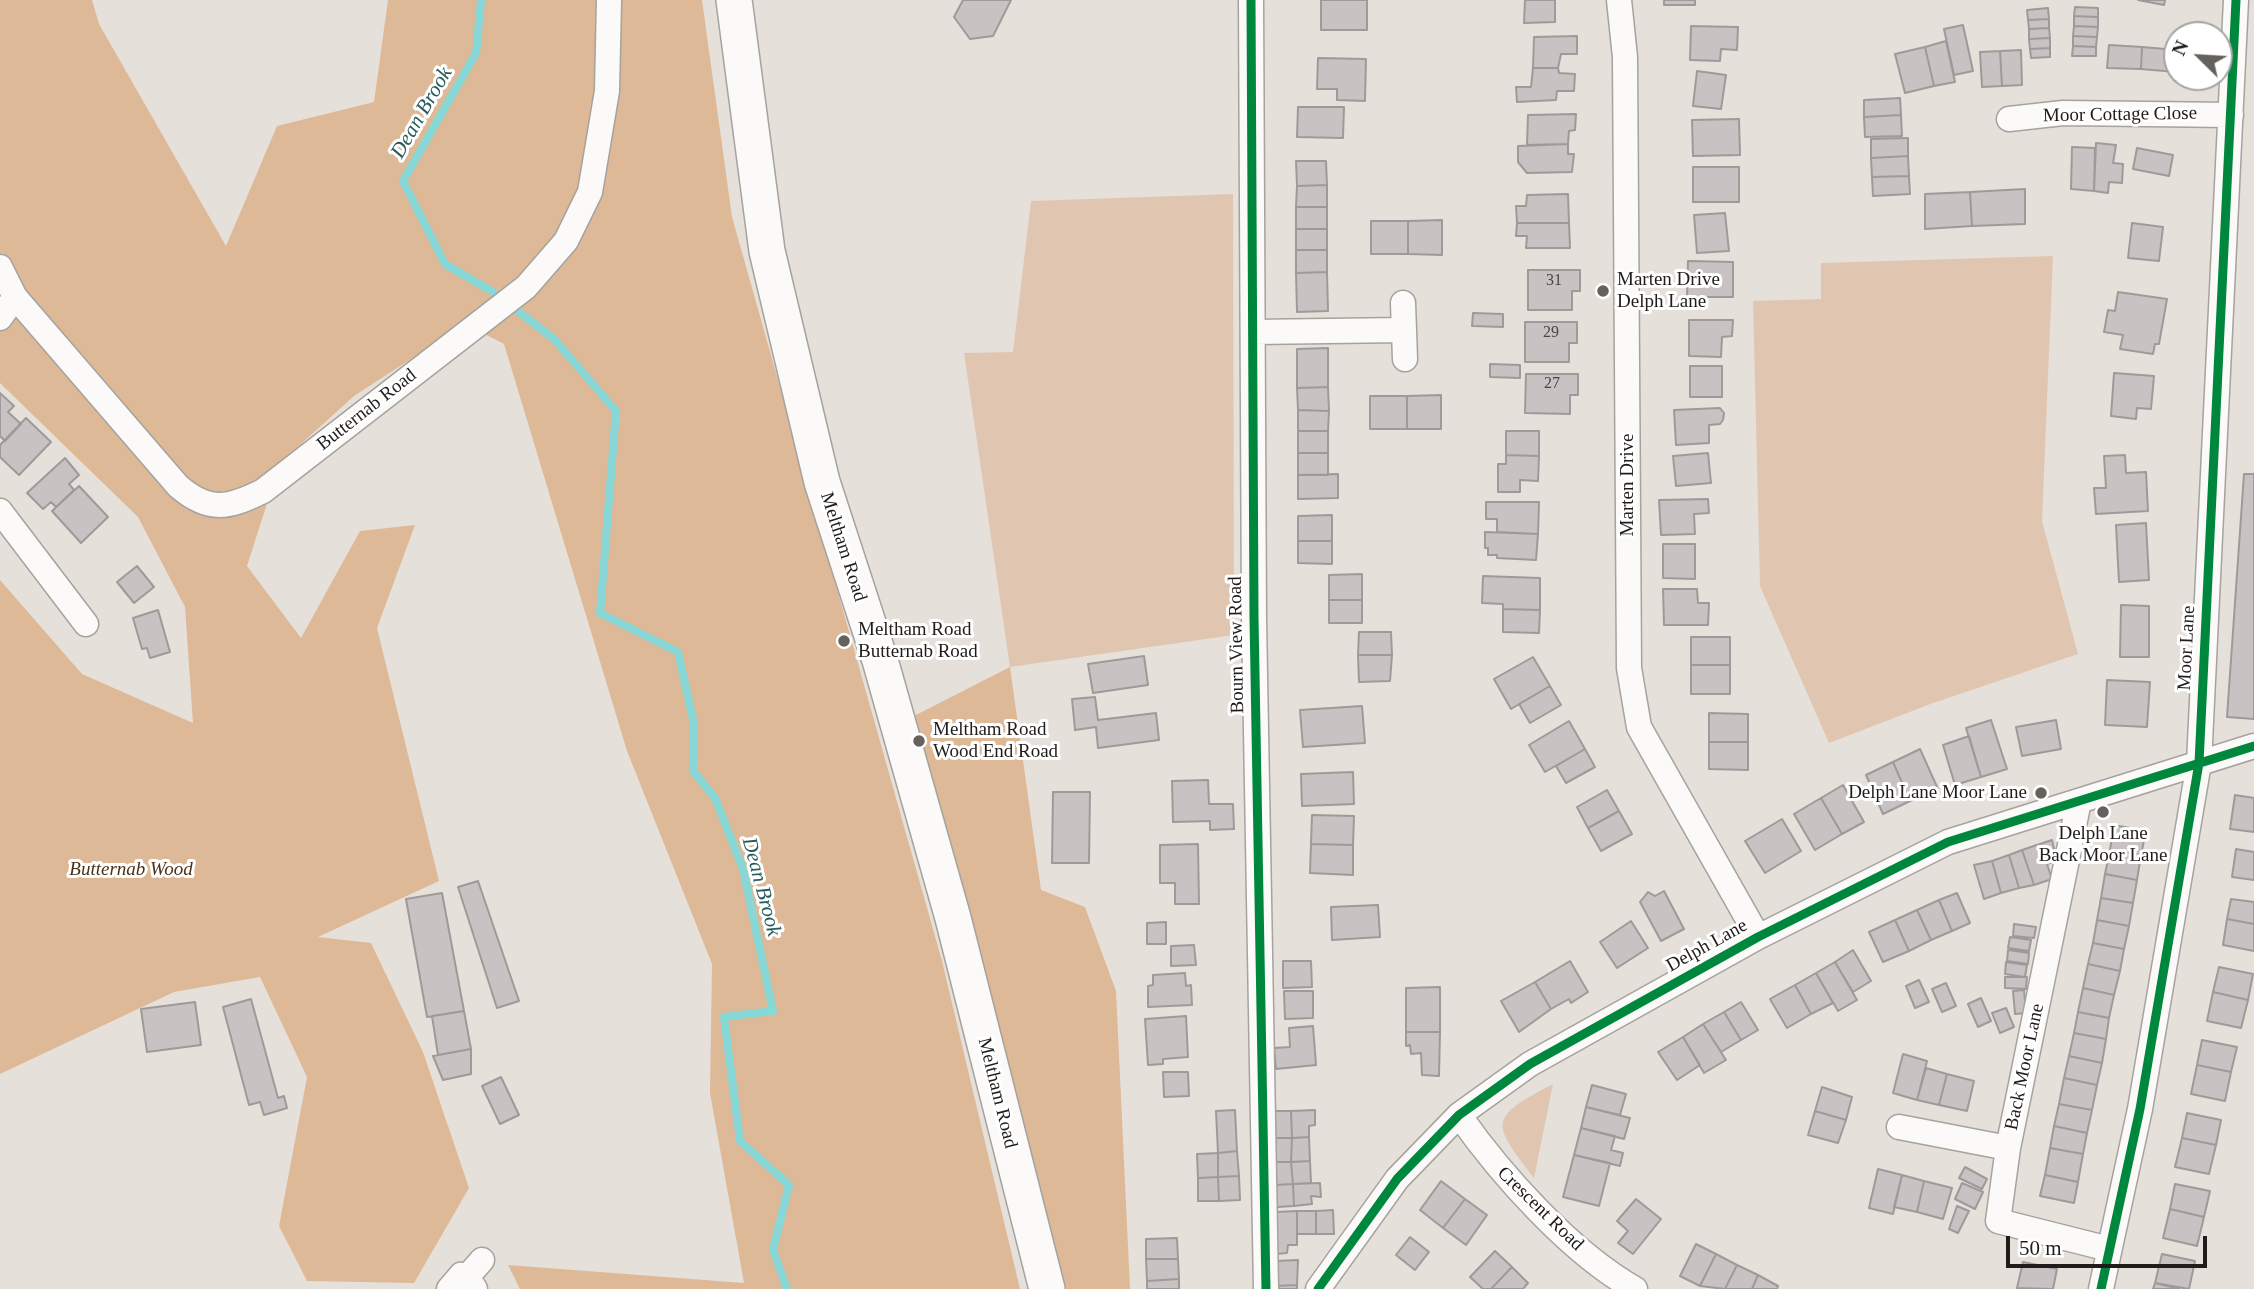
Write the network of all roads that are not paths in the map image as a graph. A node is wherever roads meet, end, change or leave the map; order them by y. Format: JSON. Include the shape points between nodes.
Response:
{"nodes":[{"id":1,"x":609,"y":0,"type":"edge"},
{"id":2,"x":734,"y":0,"type":"edge"},
{"id":3,"x":1251,"y":0,"type":"edge"},
{"id":4,"x":1619,"y":0,"type":"edge"},
{"id":5,"x":2236,"y":0,"type":"edge"},
{"id":6,"x":2231,"y":115,"type":"junction"},
{"id":7,"x":2009,"y":119,"type":"dead end"},
{"id":8,"x":0,"y":267,"type":"edge"},
{"id":9,"x":15,"y":297,"type":"junction"},
{"id":10,"x":1403,"y":303,"type":"dead end"},
{"id":11,"x":0,"y":318,"type":"edge"},
{"id":12,"x":1404,"y":331,"type":"junction"},
{"id":13,"x":1253,"y":332,"type":"junction"},
{"id":14,"x":1405,"y":359,"type":"dead end"},
{"id":15,"x":0,"y":511,"type":"edge"},
{"id":16,"x":86,"y":624,"type":"dead end"},
{"id":17,"x":2254,"y":746,"type":"edge"},
{"id":18,"x":2199,"y":762,"type":"junction"},
{"id":19,"x":2079,"y":801,"type":"junction"},
{"id":20,"x":1758,"y":937,"type":"junction"},
{"id":21,"x":1459,"y":1115,"type":"junction"},
{"id":22,"x":1899,"y":1127,"type":"dead end"},
{"id":23,"x":2008,"y":1147,"type":"junction"},
{"id":24,"x":2109,"y":1249,"type":"junction"},
{"id":25,"x":1047,"y":1289,"type":"edge"},
{"id":26,"x":1266,"y":1289,"type":"edge"},
{"id":27,"x":1318,"y":1289,"type":"edge"},
{"id":28,"x":1634,"y":1289,"type":"edge"},
{"id":29,"x":2101,"y":1289,"type":"edge"}],
"edges":[{"from":1,"to":9,"type":"street","name":"Butternab Road","via":[[607,91],[590,192],[566,241],[526,287],[252,497],[218,507],[194,500]]},
{"from":2,"to":25,"type":"main road","name":"Meltham Road","via":[[767,251],[822,482],[880,660],[953,918]]},
{"from":3,"to":13,"type":"street","name":"Bourn View Road"},
{"from":4,"to":20,"type":"street","name":"Marten Drive","via":[[1625,57],[1629,668],[1639,727]]},
{"from":5,"to":6,"type":"street","name":"Moor Lane"},
{"from":6,"to":7,"type":"street","name":"Moor Cottage Close","via":[[2063,113]]},
{"from":6,"to":18,"type":"street","name":"Moor Lane"},
{"from":8,"to":9,"type":"street","name":"Butternab Road"},
{"from":9,"to":11,"type":"street"},
{"from":10,"to":12,"type":"street"},
{"from":12,"to":13,"type":"street"},
{"from":12,"to":14,"type":"street"},
{"from":13,"to":26,"type":"street","name":"Bourn View Road"},
{"from":15,"to":16,"type":"street"},
{"from":17,"to":18,"type":"street","name":"Delph Lane"},
{"from":18,"to":19,"type":"street","name":"Delph Lane"},
{"from":18,"to":24,"type":"street","name":"Moor Lane","via":[[2140,1109]]},
{"from":19,"to":20,"type":"street","name":"Delph Lane","via":[[1948,842]]},
{"from":19,"to":23,"type":"street","name":"Back Moor Lane"},
{"from":20,"to":21,"type":"street","name":"Delph Lane","via":[[1530,1064]]},
{"from":21,"to":27,"type":"street","name":"Delph Lane","via":[[1397,1179]]},
{"from":21,"to":28,"type":"street","name":"Crescent Road","via":[[1494,1166],[1605,1272]]},
{"from":22,"to":23,"type":"street"},
{"from":23,"to":24,"type":"street","name":"Back Moor Lane","via":[[1997,1221]]},
{"from":24,"to":29,"type":"street","name":"Moor Lane"}]}
